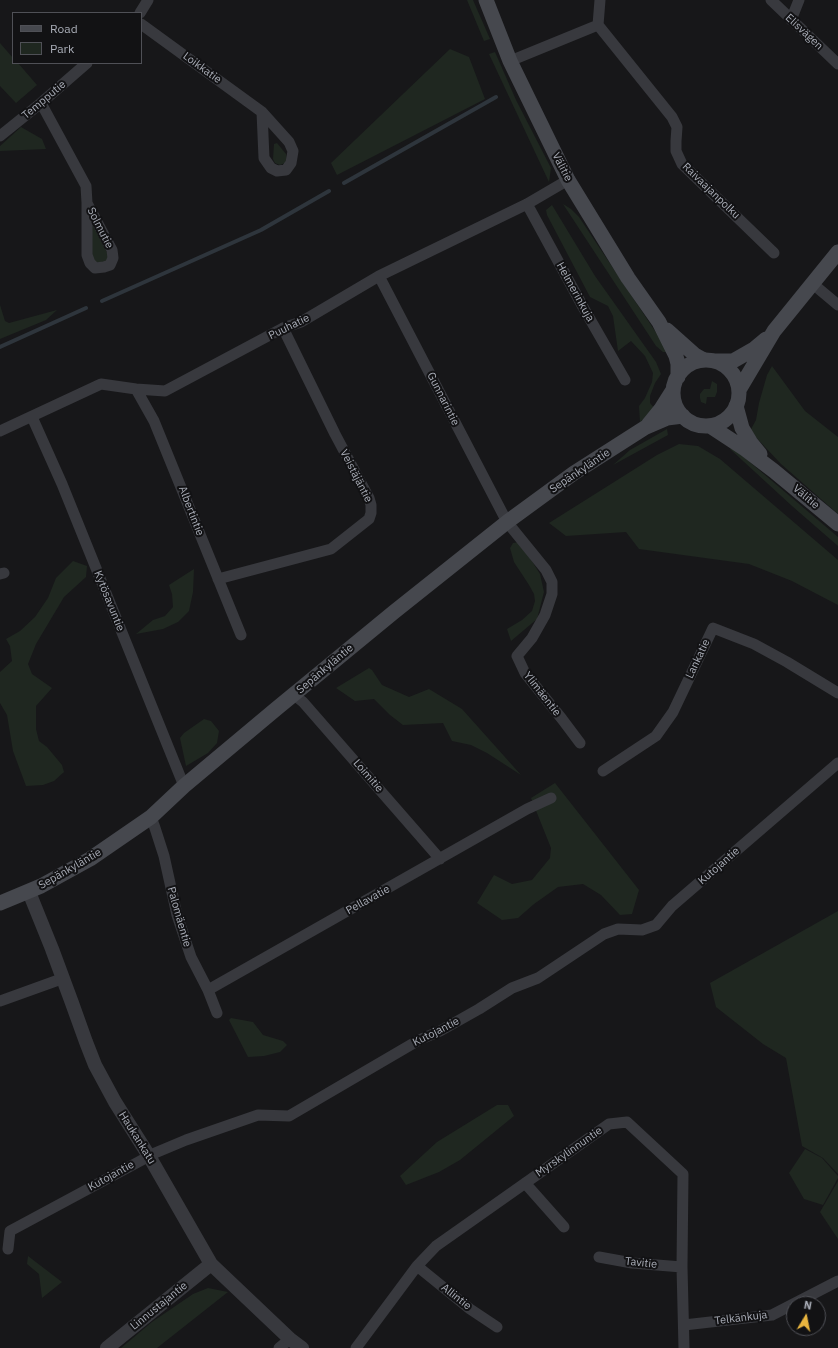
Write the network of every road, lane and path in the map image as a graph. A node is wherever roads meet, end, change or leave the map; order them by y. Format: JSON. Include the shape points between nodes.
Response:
{"nodes":[{"id":1,"x":148,"y":0,"type":"edge"},
{"id":2,"x":486,"y":0,"type":"edge"},
{"id":3,"x":600,"y":0,"type":"edge"},
{"id":4,"x":771,"y":0,"type":"edge"},
{"id":5,"x":799,"y":0,"type":"edge"},
{"id":6,"x":141,"y":12,"type":"edge"},
{"id":7,"x":791,"y":20,"type":"junction"},
{"id":8,"x":142,"y":25,"type":"edge"},
{"id":9,"x":598,"y":25,"type":"junction"},
{"id":10,"x":510,"y":61,"type":"junction"},
{"id":11,"x":86,"y":64,"type":"edge"},
{"id":12,"x":838,"y":64,"type":"edge"},
{"id":13,"x":41,"y":103,"type":"junction"},
{"id":14,"x":262,"y":112,"type":"junction"},
{"id":15,"x":0,"y":136,"type":"edge"},
{"id":16,"x":568,"y":180,"type":"junction"},
{"id":17,"x":87,"y":203,"type":"junction"},
{"id":18,"x":527,"y":204,"type":"junction"},
{"id":19,"x":838,"y":252,"type":"edge"},
{"id":20,"x":774,"y":253,"type":"dead end"},
{"id":21,"x":379,"y":276,"type":"junction"},
{"id":22,"x":813,"y":284,"type":"junction"},
{"id":23,"x":838,"y":306,"type":"edge"},
{"id":24,"x":658,"y":322,"type":"junction"},
{"id":25,"x":283,"y":328,"type":"junction"},
{"id":26,"x":774,"y":331,"type":"junction"},
{"id":27,"x":710,"y":361,"type":"junction"},
{"id":28,"x":625,"y":380,"type":"dead end"},
{"id":29,"x":676,"y":383,"type":"junction"},
{"id":30,"x":136,"y":389,"type":"junction"},
{"id":31,"x":739,"y":390,"type":"junction"},
{"id":32,"x":736,"y":406,"type":"junction"},
{"id":33,"x":683,"y":416,"type":"junction"},
{"id":34,"x":32,"y":417,"type":"junction"},
{"id":35,"x":710,"y":426,"type":"junction"},
{"id":36,"x":646,"y":427,"type":"junction"},
{"id":37,"x":0,"y":431,"type":"edge"},
{"id":38,"x":774,"y":471,"type":"junction"},
{"id":39,"x":507,"y":522,"type":"junction"},
{"id":40,"x":838,"y":524,"type":"edge"},
{"id":41,"x":218,"y":579,"type":"junction"},
{"id":42,"x":241,"y":635,"type":"dead end"},
{"id":43,"x":838,"y":693,"type":"edge"},
{"id":44,"x":294,"y":695,"type":"junction"},
{"id":45,"x":580,"y":743,"type":"dead end"},
{"id":46,"x":838,"y":763,"type":"edge"},
{"id":47,"x":603,"y":771,"type":"dead end"},
{"id":48,"x":184,"y":786,"type":"junction"},
{"id":49,"x":551,"y":798,"type":"dead end"},
{"id":50,"x":151,"y":817,"type":"junction"},
{"id":51,"x":440,"y":859,"type":"junction"},
{"id":52,"x":28,"y":892,"type":"junction"},
{"id":53,"x":0,"y":903,"type":"edge"},
{"id":54,"x":64,"y":978,"type":"junction"},
{"id":55,"x":208,"y":990,"type":"junction"},
{"id":56,"x":0,"y":1001,"type":"edge"},
{"id":57,"x":217,"y":1013,"type":"dead end"},
{"id":58,"x":149,"y":1156,"type":"junction"},
{"id":59,"x":525,"y":1183,"type":"junction"},
{"id":60,"x":564,"y":1227,"type":"dead end"},
{"id":61,"x":8,"y":1249,"type":"dead end"},
{"id":62,"x":599,"y":1257,"type":"dead end"},
{"id":63,"x":211,"y":1264,"type":"junction"},
{"id":64,"x":417,"y":1266,"type":"junction"},
{"id":65,"x":682,"y":1267,"type":"junction"},
{"id":66,"x":838,"y":1281,"type":"edge"},
{"id":67,"x":684,"y":1325,"type":"junction"},
{"id":68,"x":497,"y":1327,"type":"dead end"},
{"id":69,"x":290,"y":1339,"type":"junction"},
{"id":70,"x":107,"y":1348,"type":"edge"},
{"id":71,"x":279,"y":1348,"type":"edge"},
{"id":72,"x":302,"y":1348,"type":"edge"},
{"id":73,"x":356,"y":1348,"type":"edge"},
{"id":74,"x":684,"y":1348,"type":"edge"}],
"edges":[{"from":1,"to":6,"type":"street"},
{"from":2,"to":10,"type":"main road","name":"Välitie"},
{"from":3,"to":9,"type":"street"},
{"from":4,"to":7,"type":"street","name":"Elisvägen"},
{"from":5,"to":7,"type":"street"},
{"from":7,"to":12,"type":"street","name":"Elisvägen"},
{"from":8,"to":14,"type":"street","name":"Loikkatie"},
{"from":9,"to":10,"type":"street"},
{"from":9,"to":20,"type":"street","name":"Raivaajanpolku","via":[[672,117],[677,127],[676,151],[682,164]]},
{"from":10,"to":16,"type":"main road","name":"Välitie"},
{"from":11,"to":13,"type":"street","name":"Tempputie"},
{"from":13,"to":15,"type":"street","name":"Tempputie"},
{"from":13,"to":17,"type":"street","name":"Solmutie","via":[[86,186]]},
{"from":14,"to":14,"type":"street","name":"Loikkatie","via":[[264,158],[271,168],[286,170],[291,163],[293,151],[289,142]]},
{"from":16,"to":18,"type":"street","name":"Puuhatie"},
{"from":16,"to":24,"type":"main road","name":"Välitie"},
{"from":17,"to":17,"type":"street","name":"Solmutie","via":[[87,255],[90,263],[96,268],[104,267],[110,265],[113,258],[112,250]]},
{"from":18,"to":21,"type":"street","name":"Puuhatie"},
{"from":18,"to":28,"type":"street","name":"Helmerinkuja"},
{"from":19,"to":22,"type":"main road"},
{"from":21,"to":25,"type":"street","name":"Puuhatie","via":[[301,322]]},
{"from":21,"to":39,"type":"street","name":"Gunnarintie"},
{"from":22,"to":23,"type":"street"},
{"from":22,"to":26,"type":"main road"},
{"from":24,"to":27,"type":"main road","name":"Välitie","via":[[695,355]]},
{"from":24,"to":29,"type":"main road","name":"Välitie","via":[[676,356]]},
{"from":25,"to":30,"type":"street","name":"Puuhatie","via":[[165,391]]},
{"from":25,"to":41,"type":"street","name":"Veistäjäntie","via":[[369,498],[371,513],[369,519],[331,549]]},
{"from":26,"to":27,"type":"main road","via":[[754,349],[733,361]]},
{"from":26,"to":31,"type":"main road"},
{"from":27,"to":29,"type":"main road","via":[[693,362],[684,369]]},
{"from":27,"to":31,"type":"main road","via":[[725,366],[733,373]]},
{"from":29,"to":33,"type":"main road","via":[[674,401]]},
{"from":29,"to":36,"type":"main road","name":"Sepänkyläntie","via":[[661,409]]},
{"from":30,"to":34,"type":"street","name":"Puuhatie","via":[[101,384]]},
{"from":30,"to":41,"type":"street","name":"Albertintie","via":[[154,421]]},
{"from":31,"to":32,"type":"main road"},
{"from":32,"to":35,"type":"main road","via":[[728,418]]},
{"from":32,"to":38,"type":"main road","name":"Välitie","via":[[742,428]]},
{"from":33,"to":35,"type":"main road","via":[[694,423]]},
{"from":33,"to":36,"type":"main road","name":"Sepänkyläntie","via":[[667,418]]},
{"from":34,"to":37,"type":"street","name":"Puuhatie"},
{"from":34,"to":48,"type":"street","name":"Kytösavuntie","via":[[62,484]]},
{"from":35,"to":38,"type":"main road","name":"Välitie"},
{"from":36,"to":39,"type":"main road","name":"Sepänkyläntie"},
{"from":38,"to":40,"type":"main road","name":"Välitie"},
{"from":39,"to":44,"type":"main road","name":"Sepänkyläntie"},
{"from":39,"to":45,"type":"street","name":"Ylimäentie","via":[[546,570],[552,582],[552,594],[545,615],[532,638],[517,656],[525,673]]},
{"from":41,"to":42,"type":"street","name":"Albertintie"},
{"from":43,"to":47,"type":"street","name":"Lankatie","via":[[754,644],[713,628],[673,712],[656,736]]},
{"from":44,"to":48,"type":"main road","name":"Sepänkyläntie"},
{"from":44,"to":51,"type":"street","name":"Loimitie","via":[[303,702]]},
{"from":46,"to":58,"type":"street","name":"Kutojantie","via":[[672,906],[656,925],[642,930],[618,928],[604,934],[538,978],[512,988],[289,1116],[258,1115]]},
{"from":48,"to":50,"type":"main road","name":"Sepänkyläntie"},
{"from":49,"to":51,"type":"street","name":"Pellavatie"},
{"from":50,"to":52,"type":"main road","name":"Sepänkyläntie","via":[[90,859]]},
{"from":50,"to":55,"type":"street","name":"Palomäentie","via":[[164,856],[177,915],[192,958]]},
{"from":51,"to":55,"type":"street","name":"Pellavatie"},
{"from":52,"to":53,"type":"main road","name":"Sepänkyläntie"},
{"from":52,"to":54,"type":"street","name":"Haukankatu"},
{"from":54,"to":56,"type":"street"},
{"from":54,"to":58,"type":"street","name":"Haukankatu","via":[[95,1065]]},
{"from":55,"to":57,"type":"street","name":"Palomäentie"},
{"from":58,"to":61,"type":"street","name":"Kutojantie","via":[[10,1231]]},
{"from":58,"to":63,"type":"street","name":"Haukankatu"},
{"from":59,"to":60,"type":"street"},
{"from":59,"to":64,"type":"street","name":"Myrskylinnuntie","via":[[436,1246]]},
{"from":59,"to":65,"type":"street","name":"Myrskylinnuntie","via":[[609,1124],[628,1122],[683,1174]]},
{"from":62,"to":65,"type":"street","name":"Tavitie","via":[[632,1263]]},
{"from":63,"to":69,"type":"street","name":"Haukankatu"},
{"from":63,"to":70,"type":"street","name":"Linnustajantie"},
{"from":64,"to":68,"type":"street","name":"Allintie","via":[[470,1309]]},
{"from":64,"to":73,"type":"street","name":"Myrskylinnuntie"},
{"from":65,"to":67,"type":"street","name":"Myrskylinnuntie"},
{"from":66,"to":67,"type":"street","name":"Telkänkuja","via":[[772,1315]]},
{"from":67,"to":74,"type":"street","name":"Myrskylinnuntie"},
{"from":69,"to":71,"type":"street"},
{"from":69,"to":72,"type":"street","name":"Haukankatu"}]}
